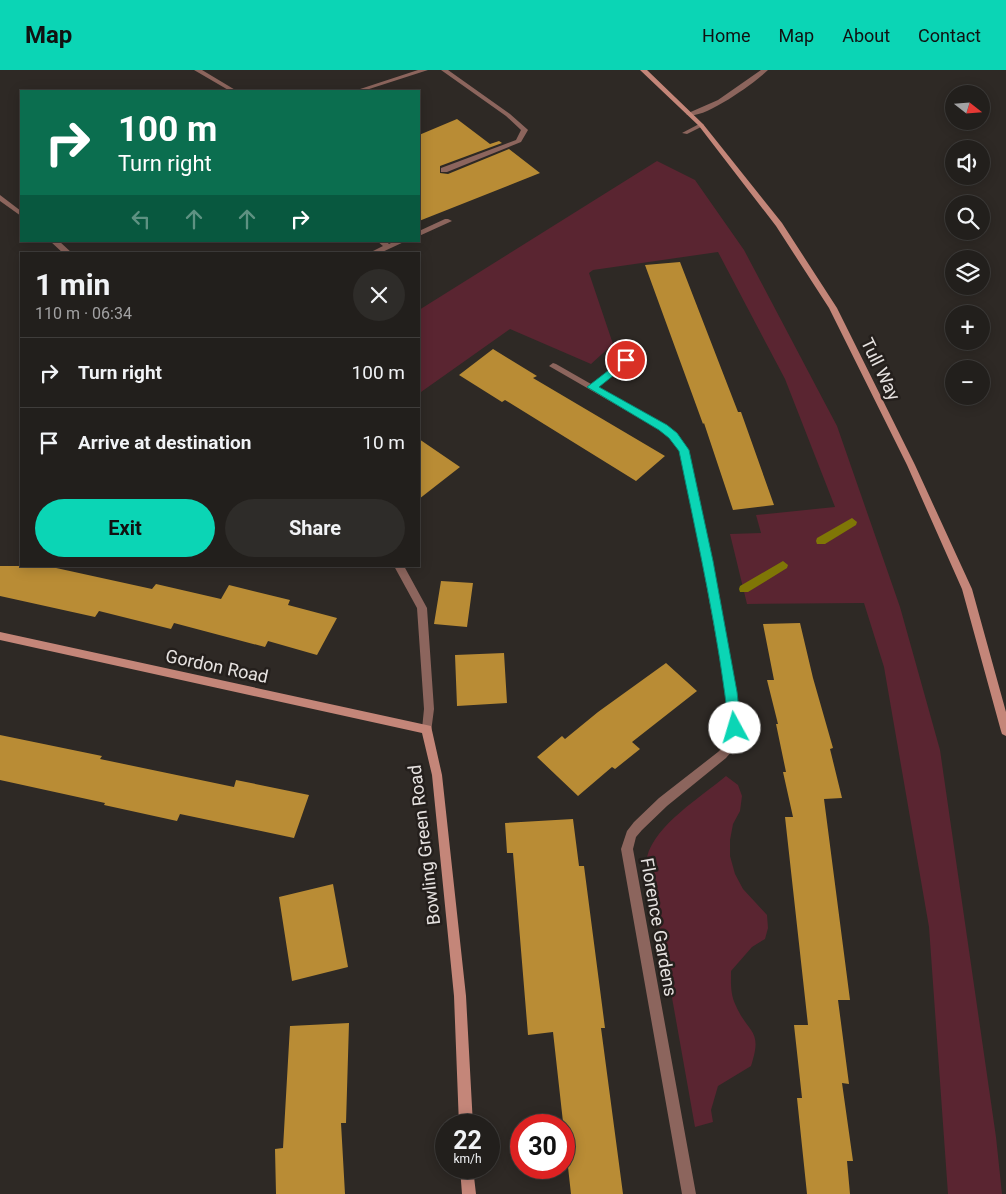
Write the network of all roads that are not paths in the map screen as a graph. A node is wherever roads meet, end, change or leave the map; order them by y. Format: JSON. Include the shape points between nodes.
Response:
{"nodes":[{"id":1,"x":196,"y":70,"type":"edge"},
{"id":2,"x":425,"y":70,"type":"edge"},
{"id":3,"x":444,"y":70,"type":"edge"},
{"id":4,"x":643,"y":70,"type":"edge"},
{"id":5,"x":765,"y":70,"type":"edge"},
{"id":6,"x":232,"y":90,"type":"edge"},
{"id":7,"x":360,"y":90,"type":"edge"},
{"id":8,"x":689,"y":114,"type":"junction"},
{"id":9,"x":700,"y":125,"type":"junction"},
{"id":10,"x":685,"y":133,"type":"dead end"},
{"id":11,"x":444,"y":170,"type":"dead end"},
{"id":12,"x":0,"y":197,"type":"edge"},
{"id":13,"x":20,"y":213,"type":"edge"},
{"id":14,"x":448,"y":221,"type":"dead end"},
{"id":15,"x":420,"y":234,"type":"edge"},
{"id":16,"x":55,"y":242,"type":"edge"},
{"id":17,"x":382,"y":242,"type":"edge"},
{"id":18,"x":400,"y":242,"type":"edge"},
{"id":19,"x":388,"y":247,"type":"junction"},
{"id":20,"x":67,"y":252,"type":"edge"},
{"id":21,"x":376,"y":252,"type":"edge"},
{"id":22,"x":626,"y":360,"type":"dead end"},
{"id":23,"x":553,"y":366,"type":"dead end"},
{"id":24,"x":592,"y":387,"type":"junction"},
{"id":25,"x":401,"y":567,"type":"edge"},
{"id":26,"x":0,"y":636,"type":"edge"},
{"id":27,"x":426,"y":728,"type":"junction"},
{"id":28,"x":1006,"y":731,"type":"edge"},
{"id":29,"x":465,"y":1114,"type":"edge"},
{"id":30,"x":468,"y":1179,"type":"edge"},
{"id":31,"x":469,"y":1194,"type":"edge"},
{"id":32,"x":689,"y":1194,"type":"edge"}],
"edges":[{"from":1,"to":6,"type":"street"},
{"from":2,"to":7,"type":"street"},
{"from":3,"to":11,"type":"street","via":[[524,130],[519,141]]},
{"from":4,"to":8,"type":"street","name":"Tull Way"},
{"from":5,"to":8,"type":"street","via":[[728,98]]},
{"from":8,"to":9,"type":"street","name":"Tull Way"},
{"from":9,"to":10,"type":"street"},
{"from":9,"to":28,"type":"street","name":"Tull Way","via":[[779,225],[833,308],[911,465],[967,589]]},
{"from":12,"to":13,"type":"street"},
{"from":14,"to":15,"type":"street"},
{"from":16,"to":20,"type":"street"},
{"from":17,"to":19,"type":"street"},
{"from":18,"to":19,"type":"street"},
{"from":19,"to":21,"type":"street"},
{"from":22,"to":24,"type":"street"},
{"from":23,"to":24,"type":"street","name":"Florence Gardens"},
{"from":24,"to":32,"type":"street","name":"Florence Gardens","via":[[663,428],[684,450],[733,706],[735,728],[728,748],[638,826],[627,849]]},
{"from":25,"to":27,"type":"street","name":"Bowling Green Road","via":[[422,608],[428,709]]},
{"from":26,"to":27,"type":"street","name":"Gordon Road"},
{"from":27,"to":29,"type":"street","name":"Bowling Green Road","via":[[437,775],[460,996]]},
{"from":30,"to":31,"type":"street"}]}
